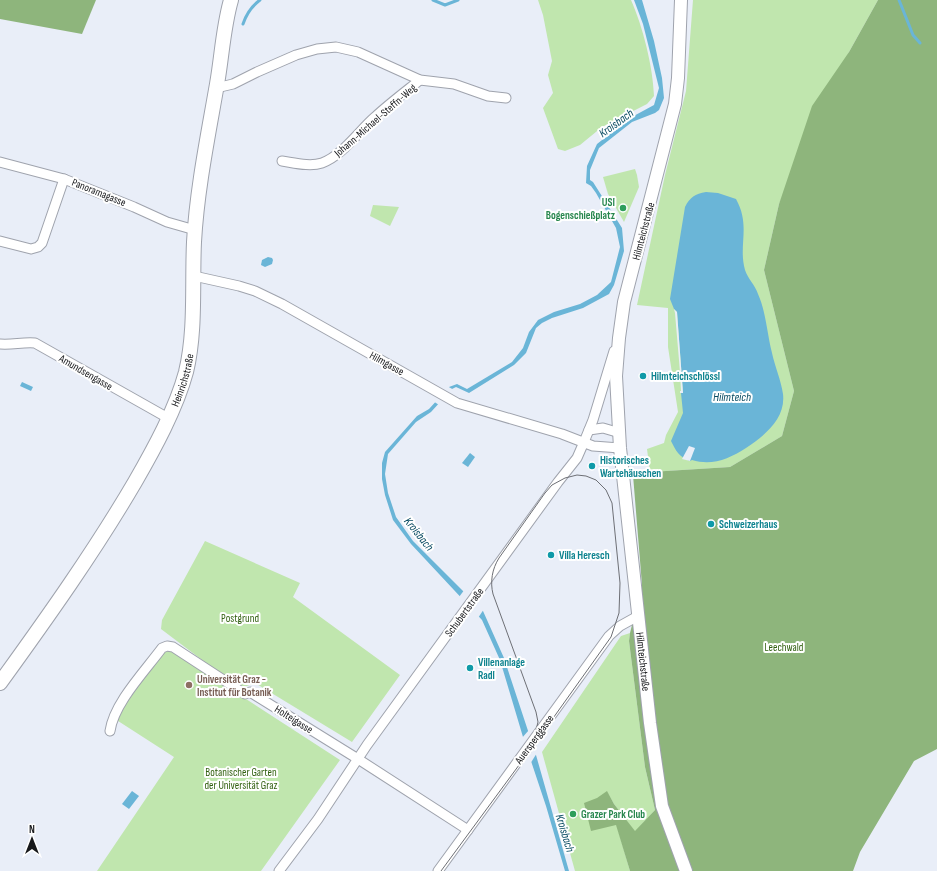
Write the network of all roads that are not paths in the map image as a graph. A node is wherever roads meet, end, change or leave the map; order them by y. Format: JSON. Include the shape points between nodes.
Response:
{"nodes":[{"id":1,"x":231,"y":0,"type":"edge"},
{"id":2,"x":680,"y":0,"type":"edge"},
{"id":3,"x":688,"y":0,"type":"edge"},
{"id":4,"x":680,"y":30,"type":"junction"},
{"id":5,"x":420,"y":80,"type":"junction"},
{"id":6,"x":216,"y":88,"type":"junction"},
{"id":7,"x":506,"y":98,"type":"dead end"},
{"id":8,"x":282,"y":161,"type":"dead end"},
{"id":9,"x":0,"y":162,"type":"edge"},
{"id":10,"x":64,"y":179,"type":"junction"},
{"id":11,"x":195,"y":230,"type":"junction"},
{"id":12,"x":0,"y":241,"type":"edge"},
{"id":13,"x":194,"y":276,"type":"junction"},
{"id":14,"x":619,"y":338,"type":"junction"},
{"id":15,"x":0,"y":344,"type":"edge"},
{"id":16,"x":168,"y":418,"type":"junction"},
{"id":17,"x":589,"y":430,"type":"junction"},
{"id":18,"x":620,"y":433,"type":"junction"},
{"id":19,"x":584,"y":442,"type":"junction"},
{"id":20,"x":620,"y":448,"type":"junction"},
{"id":21,"x":638,"y":616,"type":"junction"},
{"id":22,"x":0,"y":683,"type":"edge"},
{"id":23,"x":110,"y":731,"type":"dead end"},
{"id":24,"x":358,"y":759,"type":"junction"},
{"id":25,"x":468,"y":830,"type":"junction"},
{"id":26,"x":279,"y":871,"type":"edge"},
{"id":27,"x":438,"y":871,"type":"edge"},
{"id":28,"x":686,"y":871,"type":"edge"}],
"edges":[{"from":1,"to":6,"type":"main road","name":"Heinrichstraße","via":[[224,29]]},
{"from":2,"to":4,"type":"main road","name":"Hilmteichstraße"},
{"from":3,"to":4,"type":"main road","name":"Hilmteichstraße","via":[[687,12]]},
{"from":4,"to":14,"type":"main road","name":"Hilmteichstraße","via":[[675,104],[626,294]]},
{"from":5,"to":6,"type":"street","name":"Johann-Michael-Steffn-Weg","via":[[358,52],[336,47],[296,55],[233,84]]},
{"from":5,"to":7,"type":"street","name":"Johann-Michael-Steffn-Weg","via":[[454,84],[488,96]]},
{"from":5,"to":8,"type":"street","name":"Johann-Michael-Steffn-Weg","via":[[374,117],[355,138],[331,158],[321,163],[305,165]]},
{"from":6,"to":11,"type":"main road","name":"Heinrichstraße","via":[[202,166]]},
{"from":9,"to":10,"type":"street","name":"Panoramagasse"},
{"from":10,"to":11,"type":"street","name":"Panoramagasse","via":[[167,222]]},
{"from":10,"to":12,"type":"street","via":[[42,243],[38,247],[32,249]]},
{"from":11,"to":13,"type":"main road","name":"Heinrichstraße"},
{"from":13,"to":16,"type":"main road","name":"Heinrichstraße","via":[[190,354],[184,379]]},
{"from":13,"to":19,"type":"street","name":"Hilmgasse","via":[[255,291],[282,304],[457,403]]},
{"from":14,"to":17,"type":"street","name":"Schubertstraße"},
{"from":14,"to":18,"type":"main road","name":"Hilmteichstraße","via":[[616,376]]},
{"from":15,"to":16,"type":"street","name":"Amundsengasse","via":[[35,343]]},
{"from":16,"to":22,"type":"main road","name":"Heinrichstraße","via":[[149,458],[117,513]]},
{"from":17,"to":18,"type":"street","via":[[603,428]]},
{"from":17,"to":19,"type":"street","name":"Schubertstraße"},
{"from":18,"to":20,"type":"main road","name":"Hilmteichstraße"},
{"from":19,"to":20,"type":"street","via":[[593,446]]},
{"from":19,"to":24,"type":"street","name":"Schubertstraße","via":[[577,458]]},
{"from":20,"to":21,"type":"main road","name":"Hilmteichstraße"},
{"from":21,"to":25,"type":"street","name":"Auersperggasse","via":[[609,636]]},
{"from":21,"to":28,"type":"main road","name":"Hilmteichstraße","via":[[662,806]]},
{"from":23,"to":24,"type":"street","name":"Holteigasse","via":[[111,721],[122,701],[162,648],[167,646],[173,647],[245,694],[250,692]]},
{"from":24,"to":25,"type":"street","name":"Holteigasse"},
{"from":24,"to":26,"type":"street","name":"Schubertstraße"},
{"from":25,"to":27,"type":"street","name":"Auersperggasse"}]}
